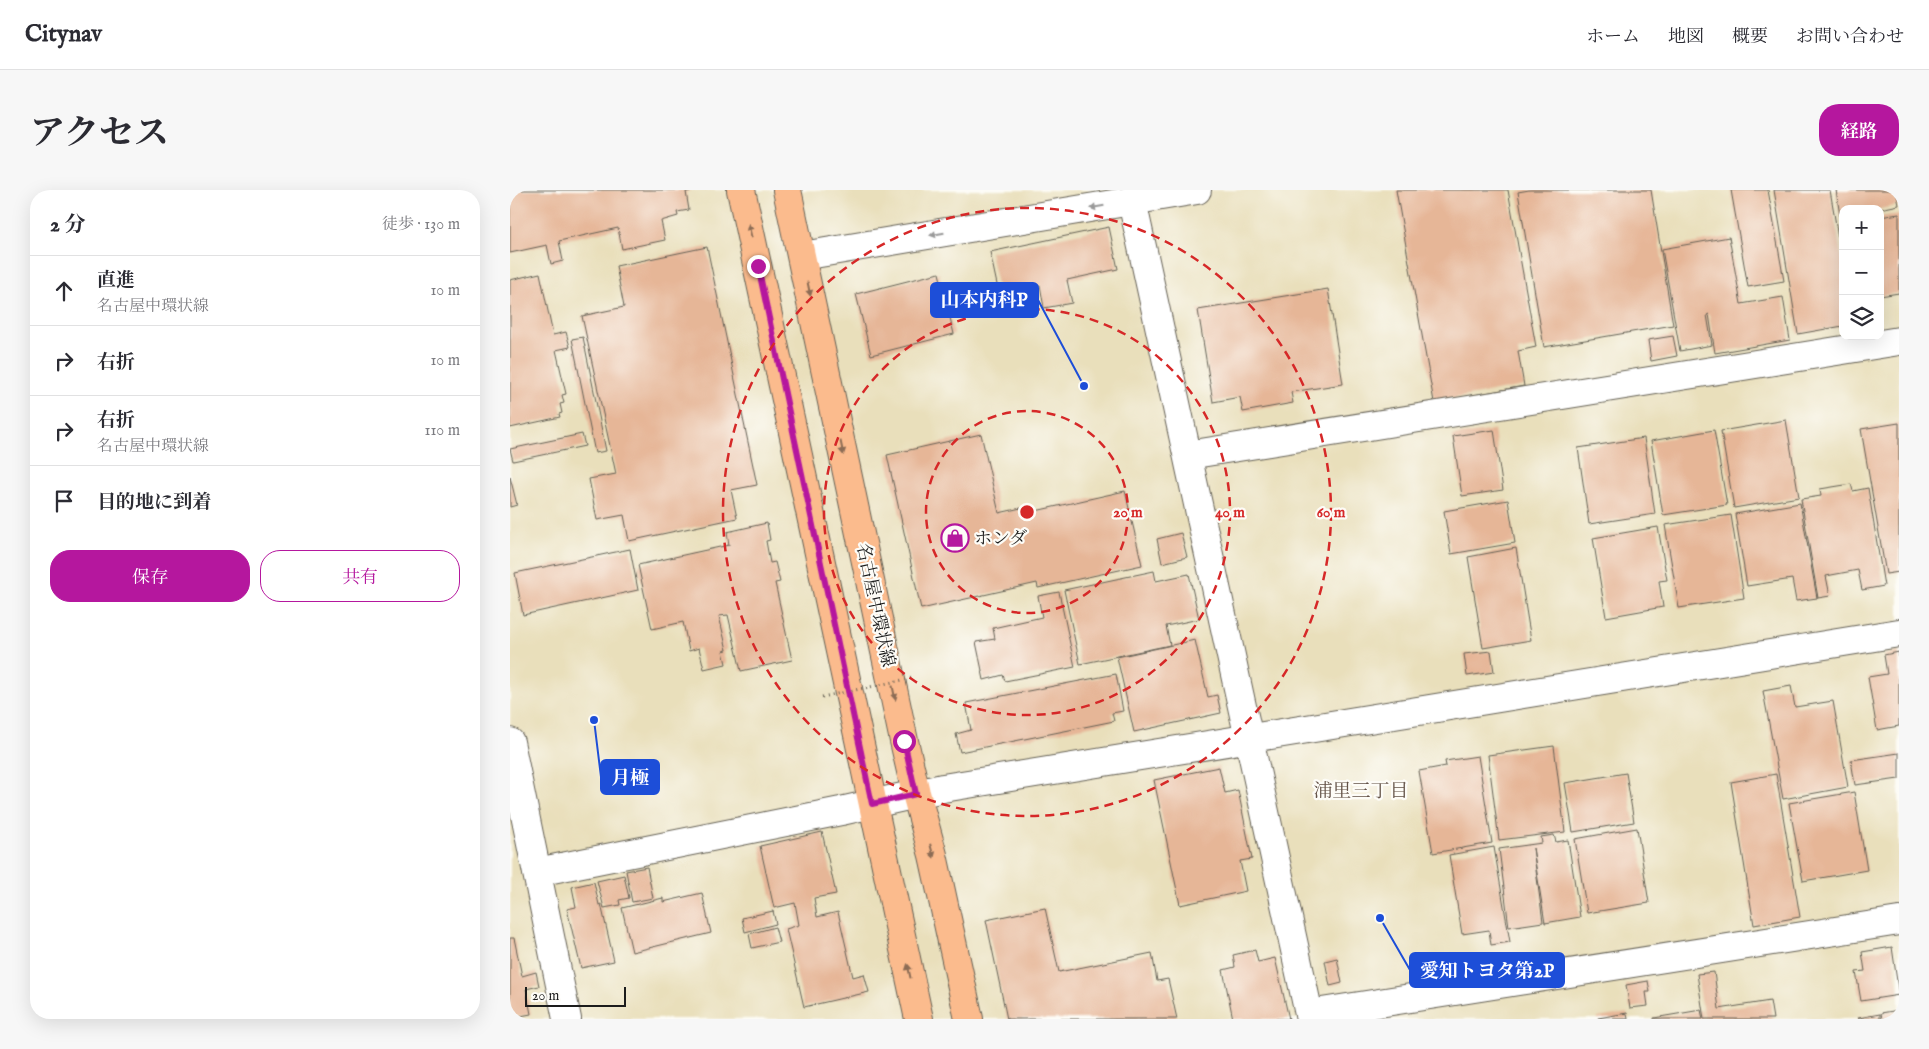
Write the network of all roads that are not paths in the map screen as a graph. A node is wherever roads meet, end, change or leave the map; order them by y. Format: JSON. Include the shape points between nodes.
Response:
{"nodes":[{"id":1,"x":741,"y":190,"type":"edge"},
{"id":2,"x":787,"y":190,"type":"edge"},
{"id":3,"x":1197,"y":190,"type":"edge"},
{"id":4,"x":1132,"y":201,"type":"junction"},
{"id":5,"x":802,"y":256,"type":"junction"},
{"id":6,"x":1899,"y":341,"type":"edge"},
{"id":7,"x":1188,"y":455,"type":"junction"},
{"id":8,"x":1899,"y":634,"type":"edge"},
{"id":9,"x":1250,"y":739,"type":"junction"},
{"id":10,"x":511,"y":755,"type":"edge"},
{"id":11,"x":916,"y":794,"type":"junction"},
{"id":12,"x":872,"y":804,"type":"junction"},
{"id":13,"x":537,"y":872,"type":"junction"},
{"id":14,"x":1899,"y":921,"type":"edge"},
{"id":15,"x":1310,"y":1016,"type":"edge"},
{"id":16,"x":567,"y":1019,"type":"edge"},
{"id":17,"x":919,"y":1019,"type":"edge"},
{"id":18,"x":969,"y":1019,"type":"edge"}],
"edges":[{"from":12,"to":1,"type":"main road","one_way":true},
{"from":2,"to":5,"type":"main road","name":"名古屋中環状線"},
{"from":3,"to":4,"type":"street"},
{"from":4,"to":5,"type":"street","one_way":true},
{"from":4,"to":7,"type":"street"},
{"from":5,"to":11,"type":"main road","name":"名古屋中環状線","one_way":true},
{"from":6,"to":7,"type":"street"},
{"from":7,"to":9,"type":"street"},
{"from":8,"to":9,"type":"street"},
{"from":9,"to":11,"type":"street"},
{"from":9,"to":15,"type":"street"},
{"from":10,"to":13,"type":"street"},
{"from":11,"to":12,"type":"street"},
{"from":11,"to":18,"type":"main road","name":"名古屋中環状線","one_way":true,"via":[[933,854]]},
{"from":12,"to":13,"type":"street"},
{"from":17,"to":12,"type":"main road","one_way":true},
{"from":13,"to":16,"type":"street"},
{"from":14,"to":15,"type":"street"}]}
